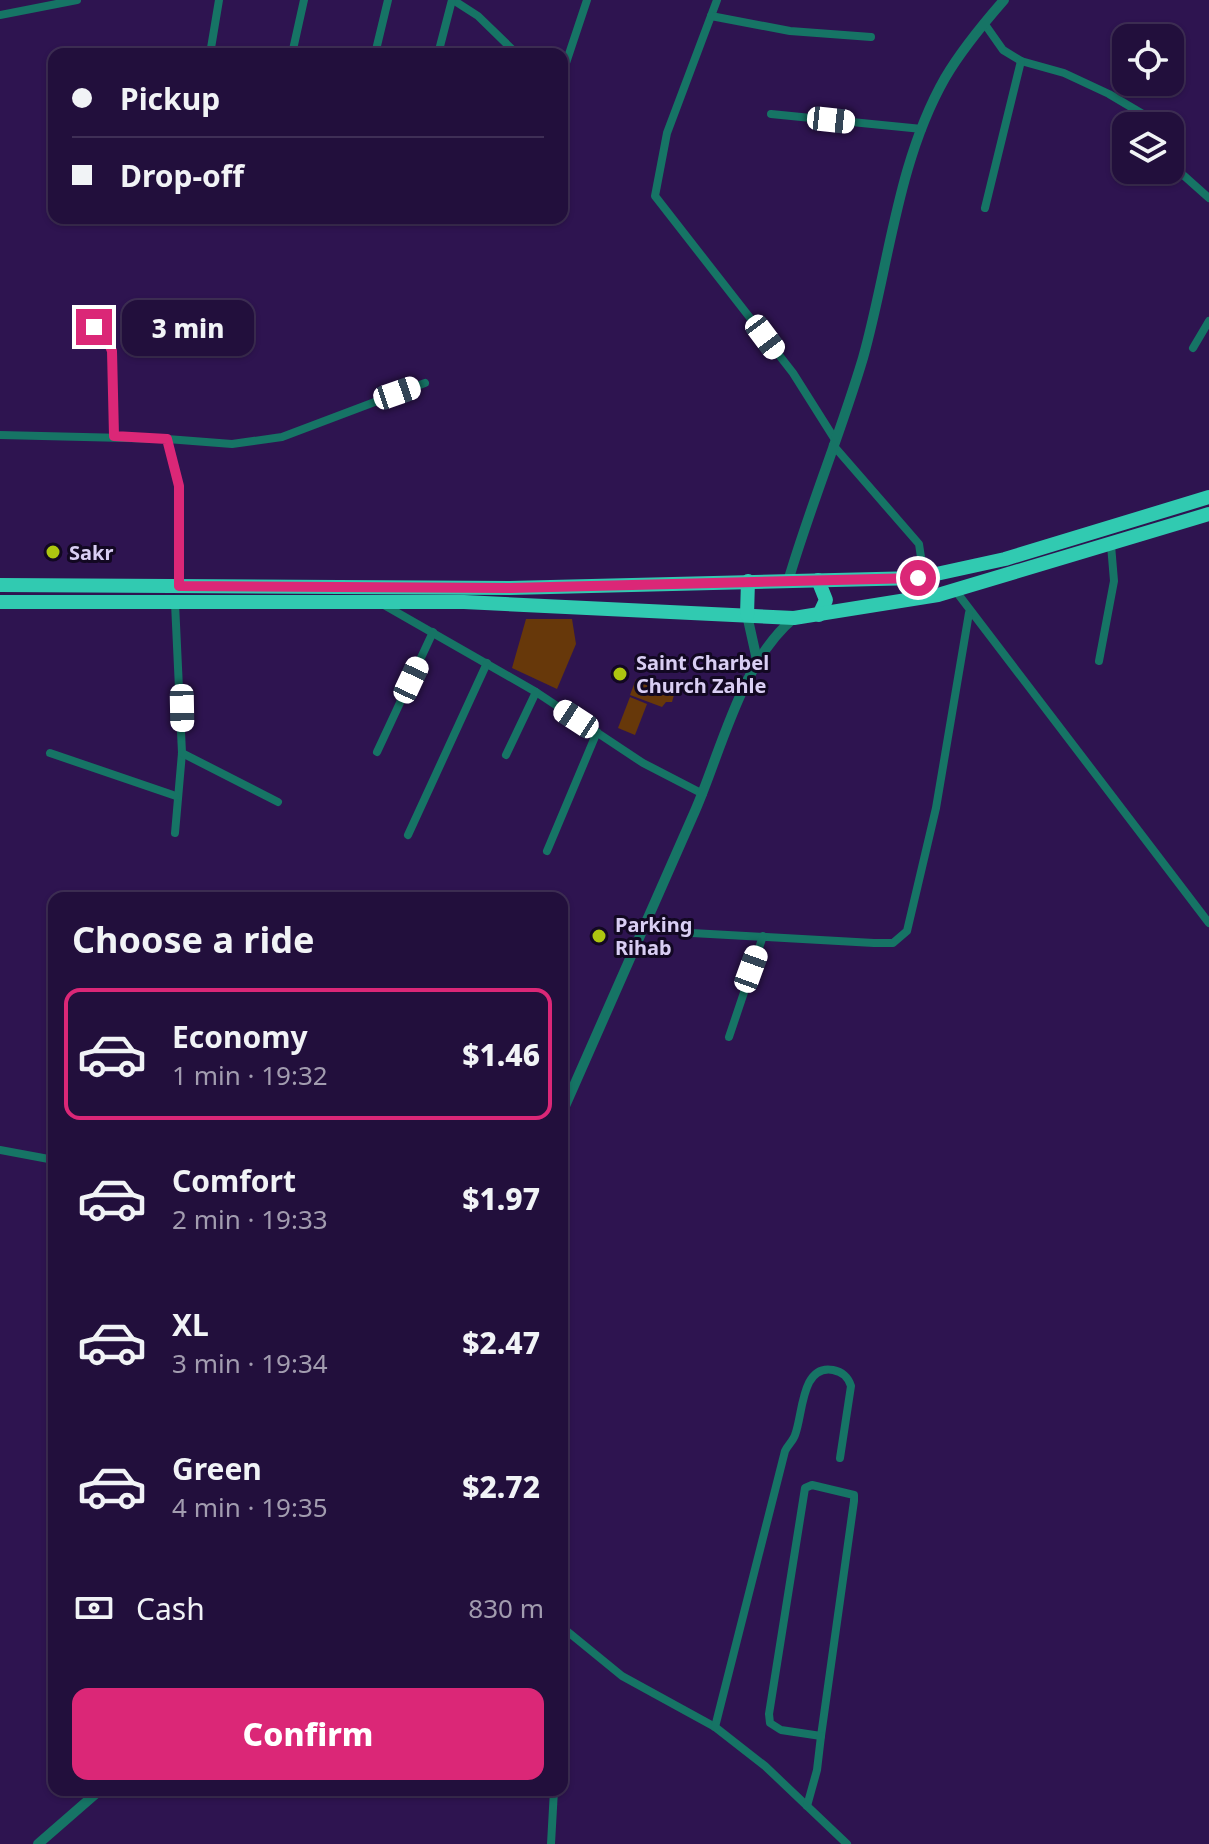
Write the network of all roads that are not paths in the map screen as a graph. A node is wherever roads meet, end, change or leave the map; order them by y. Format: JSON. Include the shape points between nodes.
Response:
{"nodes":[{"id":1,"x":77,"y":0,"type":"edge"},
{"id":2,"x":219,"y":0,"type":"edge"},
{"id":3,"x":304,"y":0,"type":"edge"},
{"id":4,"x":388,"y":0,"type":"edge"},
{"id":5,"x":452,"y":0,"type":"edge"},
{"id":6,"x":587,"y":0,"type":"edge"},
{"id":7,"x":717,"y":0,"type":"edge"},
{"id":8,"x":1004,"y":0,"type":"edge"},
{"id":9,"x":2,"y":13,"type":"edge"},
{"id":10,"x":711,"y":16,"type":"junction"},
{"id":11,"x":984,"y":23,"type":"junction"},
{"id":12,"x":871,"y":37,"type":"dead end"},
{"id":13,"x":211,"y":48,"type":"edge"},
{"id":14,"x":293,"y":48,"type":"edge"},
{"id":15,"x":376,"y":48,"type":"edge"},
{"id":16,"x":440,"y":48,"type":"edge"},
{"id":17,"x":511,"y":48,"type":"edge"},
{"id":18,"x":568,"y":57,"type":"edge"},
{"id":19,"x":1021,"y":61,"type":"junction"},
{"id":20,"x":1139,"y":112,"type":"edge"},
{"id":21,"x":771,"y":114,"type":"dead end"},
{"id":22,"x":922,"y":129,"type":"junction"},
{"id":23,"x":1184,"y":176,"type":"edge"},
{"id":24,"x":1209,"y":198,"type":"edge"},
{"id":25,"x":985,"y":208,"type":"dead end"},
{"id":26,"x":1209,"y":321,"type":"edge"},
{"id":27,"x":94,"y":327,"type":"dead end"},
{"id":28,"x":1193,"y":348,"type":"dead end"},
{"id":29,"x":425,"y":383,"type":"dead end"},
{"id":30,"x":0,"y":435,"type":"edge"},
{"id":31,"x":114,"y":436,"type":"junction"},
{"id":32,"x":167,"y":439,"type":"junction"},
{"id":33,"x":833,"y":441,"type":"junction"},
{"id":34,"x":1209,"y":497,"type":"edge"},
{"id":35,"x":1209,"y":514,"type":"edge"},
{"id":36,"x":1111,"y":545,"type":"junction"},
{"id":37,"x":789,"y":578,"type":"junction"},
{"id":38,"x":918,"y":578,"type":"junction"},
{"id":39,"x":818,"y":580,"type":"junction"},
{"id":40,"x":748,"y":581,"type":"junction"},
{"id":41,"x":0,"y":585,"type":"edge"},
{"id":42,"x":179,"y":586,"type":"junction"},
{"id":43,"x":955,"y":590,"type":"junction"},
{"id":44,"x":0,"y":602,"type":"edge"},
{"id":45,"x":175,"y":603,"type":"junction"},
{"id":46,"x":380,"y":603,"type":"junction"},
{"id":47,"x":969,"y":613,"type":"junction"},
{"id":48,"x":747,"y":615,"type":"junction"},
{"id":49,"x":819,"y":615,"type":"junction"},
{"id":50,"x":794,"y":618,"type":"junction"},
{"id":51,"x":433,"y":632,"type":"junction"},
{"id":52,"x":757,"y":660,"type":"junction"},
{"id":53,"x":1099,"y":661,"type":"dead end"},
{"id":54,"x":487,"y":663,"type":"junction"},
{"id":55,"x":536,"y":692,"type":"junction"},
{"id":56,"x":597,"y":732,"type":"junction"},
{"id":57,"x":377,"y":752,"type":"dead end"},
{"id":58,"x":50,"y":753,"type":"dead end"},
{"id":59,"x":182,"y":753,"type":"junction"},
{"id":60,"x":506,"y":755,"type":"dead end"},
{"id":61,"x":703,"y":794,"type":"junction"},
{"id":62,"x":176,"y":796,"type":"junction"},
{"id":63,"x":278,"y":802,"type":"dead end"},
{"id":64,"x":175,"y":833,"type":"dead end"},
{"id":65,"x":408,"y":835,"type":"dead end"},
{"id":66,"x":547,"y":851,"type":"dead end"},
{"id":67,"x":645,"y":923,"type":"junction"},
{"id":68,"x":1209,"y":923,"type":"edge"},
{"id":69,"x":763,"y":936,"type":"junction"},
{"id":70,"x":729,"y":1037,"type":"dead end"},
{"id":71,"x":568,"y":1099,"type":"edge"},
{"id":72,"x":0,"y":1150,"type":"edge"},
{"id":73,"x":48,"y":1159,"type":"edge"},
{"id":74,"x":840,"y":1458,"type":"dead end"},
{"id":75,"x":568,"y":1632,"type":"edge"},
{"id":76,"x":715,"y":1727,"type":"junction"},
{"id":77,"x":821,"y":1736,"type":"junction"},
{"id":78,"x":93,"y":1796,"type":"edge"},
{"id":79,"x":554,"y":1796,"type":"edge"},
{"id":80,"x":807,"y":1806,"type":"junction"},
{"id":81,"x":38,"y":1844,"type":"edge"},
{"id":82,"x":551,"y":1844,"type":"edge"},
{"id":83,"x":847,"y":1844,"type":"edge"}],
"edges":[{"from":1,"to":9,"type":"street"},
{"from":2,"to":13,"type":"street"},
{"from":3,"to":14,"type":"street"},
{"from":4,"to":15,"type":"street"},
{"from":5,"to":16,"type":"street"},
{"from":5,"to":17,"type":"street","via":[[478,16]]},
{"from":6,"to":18,"type":"street"},
{"from":7,"to":10,"type":"street"},
{"from":8,"to":11,"type":"street"},
{"from":10,"to":12,"type":"street","via":[[790,31]]},
{"from":10,"to":33,"type":"street","via":[[667,133],[655,196],[793,373]]},
{"from":11,"to":19,"type":"street","via":[[1003,50]]},
{"from":11,"to":22,"type":"street","via":[[945,78]]},
{"from":19,"to":20,"type":"street","via":[[1064,73]]},
{"from":19,"to":25,"type":"street"},
{"from":21,"to":22,"type":"street"},
{"from":22,"to":33,"type":"street","via":[[867,343]]},
{"from":23,"to":24,"type":"street"},
{"from":26,"to":28,"type":"street"},
{"from":27,"to":31,"type":"street","via":[[112,351]]},
{"from":29,"to":32,"type":"street","via":[[282,437],[232,444]]},
{"from":30,"to":31,"type":"street"},
{"from":31,"to":32,"type":"street"},
{"from":32,"to":42,"type":"street","via":[[179,486]]},
{"from":33,"to":37,"type":"street"},
{"from":33,"to":38,"type":"street","via":[[919,544]]},
{"from":34,"to":38,"type":"highway","via":[[1005,559]]},
{"from":35,"to":36,"type":"highway"},
{"from":36,"to":43,"type":"highway"},
{"from":36,"to":53,"type":"street","via":[[1114,581]]},
{"from":37,"to":39,"type":"highway"},
{"from":37,"to":40,"type":"highway"},
{"from":38,"to":39,"type":"highway"},
{"from":39,"to":49,"type":"highway","via":[[826,600]]},
{"from":40,"to":42,"type":"highway","via":[[510,588]]},
{"from":40,"to":48,"type":"highway"},
{"from":41,"to":42,"type":"highway"},
{"from":43,"to":47,"type":"street"},
{"from":43,"to":49,"type":"highway"},
{"from":44,"to":45,"type":"highway"},
{"from":45,"to":46,"type":"highway"},
{"from":45,"to":59,"type":"street"},
{"from":46,"to":48,"type":"highway"},
{"from":46,"to":51,"type":"street"},
{"from":47,"to":68,"type":"street"},
{"from":47,"to":69,"type":"street","via":[[936,808],[907,931],[893,943]]},
{"from":48,"to":50,"type":"highway"},
{"from":48,"to":52,"type":"street"},
{"from":49,"to":50,"type":"highway"},
{"from":50,"to":52,"type":"street"},
{"from":51,"to":54,"type":"street"},
{"from":51,"to":57,"type":"street"},
{"from":52,"to":61,"type":"street"},
{"from":54,"to":55,"type":"street"},
{"from":54,"to":65,"type":"street"},
{"from":55,"to":56,"type":"street"},
{"from":55,"to":60,"type":"street"},
{"from":56,"to":61,"type":"street"},
{"from":56,"to":66,"type":"street"},
{"from":58,"to":62,"type":"street"},
{"from":59,"to":62,"type":"street"},
{"from":59,"to":63,"type":"street"},
{"from":61,"to":67,"type":"street"},
{"from":62,"to":64,"type":"street"},
{"from":67,"to":69,"type":"street","via":[[692,933]]},
{"from":67,"to":71,"type":"street"},
{"from":69,"to":70,"type":"street"},
{"from":72,"to":73,"type":"street"},
{"from":74,"to":76,"type":"street","via":[[851,1386],[842,1373],[817,1372],[785,1451]]},
{"from":75,"to":76,"type":"street","via":[[622,1676]]},
{"from":76,"to":80,"type":"street"},
{"from":77,"to":77,"type":"street","via":[[854,1495],[812,1485],[805,1488],[769,1714],[770,1723],[781,1730]]},
{"from":77,"to":80,"type":"street"},
{"from":78,"to":81,"type":"street"},
{"from":79,"to":82,"type":"street"},
{"from":80,"to":83,"type":"street"}]}
